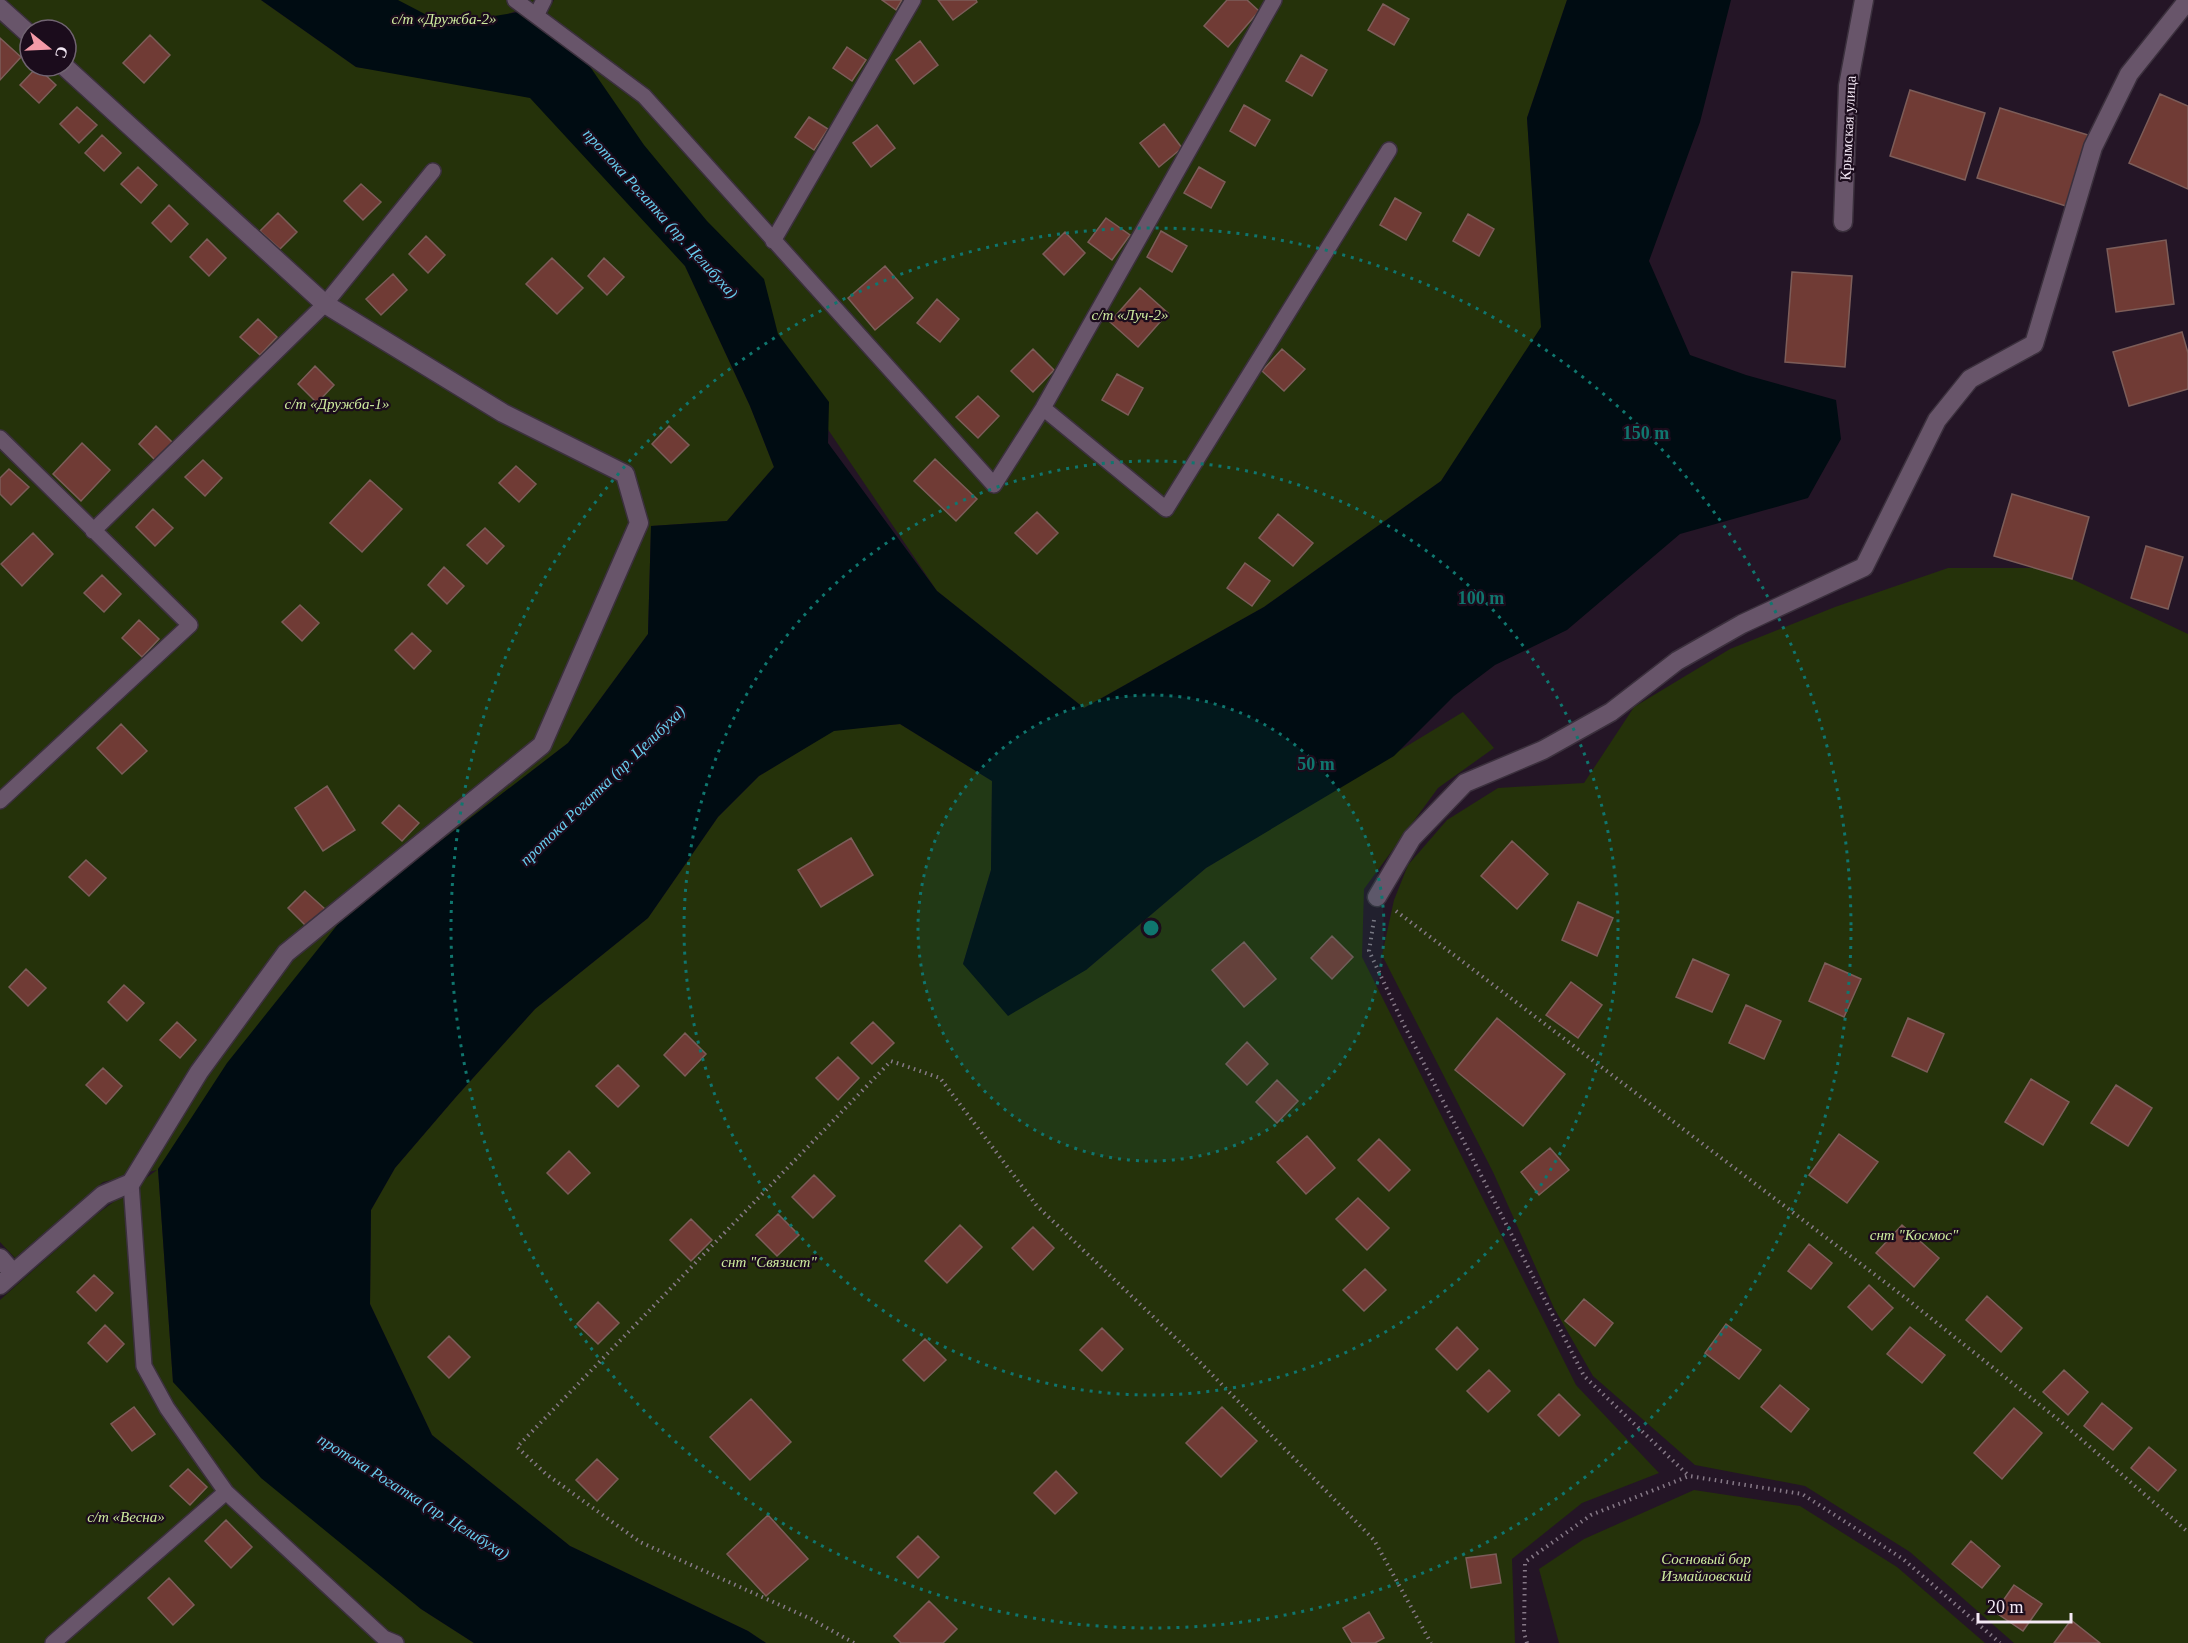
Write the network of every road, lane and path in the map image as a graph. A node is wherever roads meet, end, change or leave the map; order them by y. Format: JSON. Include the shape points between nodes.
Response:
{"nodes":[{"id":1,"x":515,"y":0,"type":"edge"},
{"id":2,"x":913,"y":0,"type":"edge"},
{"id":3,"x":1274,"y":0,"type":"edge"},
{"id":4,"x":1864,"y":0,"type":"edge"},
{"id":5,"x":2188,"y":0,"type":"edge"},
{"id":6,"x":540,"y":7,"type":"edge"},
{"id":7,"x":0,"y":8,"type":"edge"},
{"id":8,"x":18,"y":24,"type":"edge"},
{"id":9,"x":77,"y":78,"type":"edge"},
{"id":10,"x":1389,"y":150,"type":"dead end"},
{"id":11,"x":433,"y":171,"type":"dead end"},
{"id":12,"x":1843,"y":222,"type":"dead end"},
{"id":13,"x":773,"y":241,"type":"junction"},
{"id":14,"x":325,"y":304,"type":"junction"},
{"id":15,"x":1043,"y":408,"type":"junction"},
{"id":16,"x":0,"y":438,"type":"edge"},
{"id":17,"x":93,"y":531,"type":"junction"},
{"id":18,"x":0,"y":801,"type":"edge"},
{"id":19,"x":1377,"y":897,"type":"junction"},
{"id":20,"x":131,"y":1183,"type":"junction"},
{"id":21,"x":0,"y":1258,"type":"edge"},
{"id":22,"x":7,"y":1279,"type":"edge"},
{"id":23,"x":1689,"y":1476,"type":"junction"},
{"id":24,"x":226,"y":1492,"type":"junction"},
{"id":25,"x":2188,"y":1532,"type":"edge"},
{"id":26,"x":53,"y":1643,"type":"edge"},
{"id":27,"x":396,"y":1643,"type":"edge"},
{"id":28,"x":854,"y":1643,"type":"edge"},
{"id":29,"x":1431,"y":1643,"type":"edge"},
{"id":30,"x":1527,"y":1643,"type":"edge"},
{"id":31,"x":2000,"y":1643,"type":"edge"}],
"edges":[{"from":1,"to":6,"type":"lane"},
{"from":2,"to":13,"type":"lane"},
{"from":3,"to":15,"type":"lane"},
{"from":4,"to":12,"type":"street","name":"Крымская улица","via":[[1848,86]]},
{"from":5,"to":19,"type":"street","via":[[2129,74],[2093,147],[2034,344],[1970,379],[1937,420],[1864,567],[1705,645],[1677,661],[1611,712],[1543,750],[1464,783],[1412,838]]},
{"from":6,"to":13,"type":"lane","via":[[644,96]]},
{"from":7,"to":8,"type":"street"},
{"from":9,"to":14,"type":"street"},
{"from":10,"to":15,"type":"lane","via":[[1166,509]]},
{"from":11,"to":14,"type":"lane"},
{"from":13,"to":15,"type":"lane","via":[[994,485]]},
{"from":14,"to":17,"type":"lane"},
{"from":14,"to":20,"type":"street","via":[[503,413],[625,474],[639,523],[542,745],[286,953],[199,1072]]},
{"from":16,"to":17,"type":"lane"},
{"from":17,"to":18,"type":"lane","via":[[190,625]]},
{"from":19,"to":23,"type":"path","via":[[1369,951],[1584,1376]]},
{"from":19,"to":25,"type":"path","via":[[1903,1296],[2060,1421]]},
{"from":20,"to":22,"type":"street","via":[[103,1196]]},
{"from":20,"to":24,"type":"lane","via":[[144,1366],[167,1408]]},
{"from":21,"to":22,"type":"street"},
{"from":23,"to":30,"type":"path","via":[[1591,1515],[1525,1562]]},
{"from":23,"to":31,"type":"path","via":[[1802,1494],[1903,1559]]},
{"from":24,"to":26,"type":"lane"},
{"from":24,"to":27,"type":"lane","via":[[384,1638]]},
{"from":28,"to":29,"type":"path","via":[[811,1619],[640,1542],[546,1474],[517,1447],[891,1061],[940,1078],[1036,1206],[1193,1355],[1374,1539]]}]}
